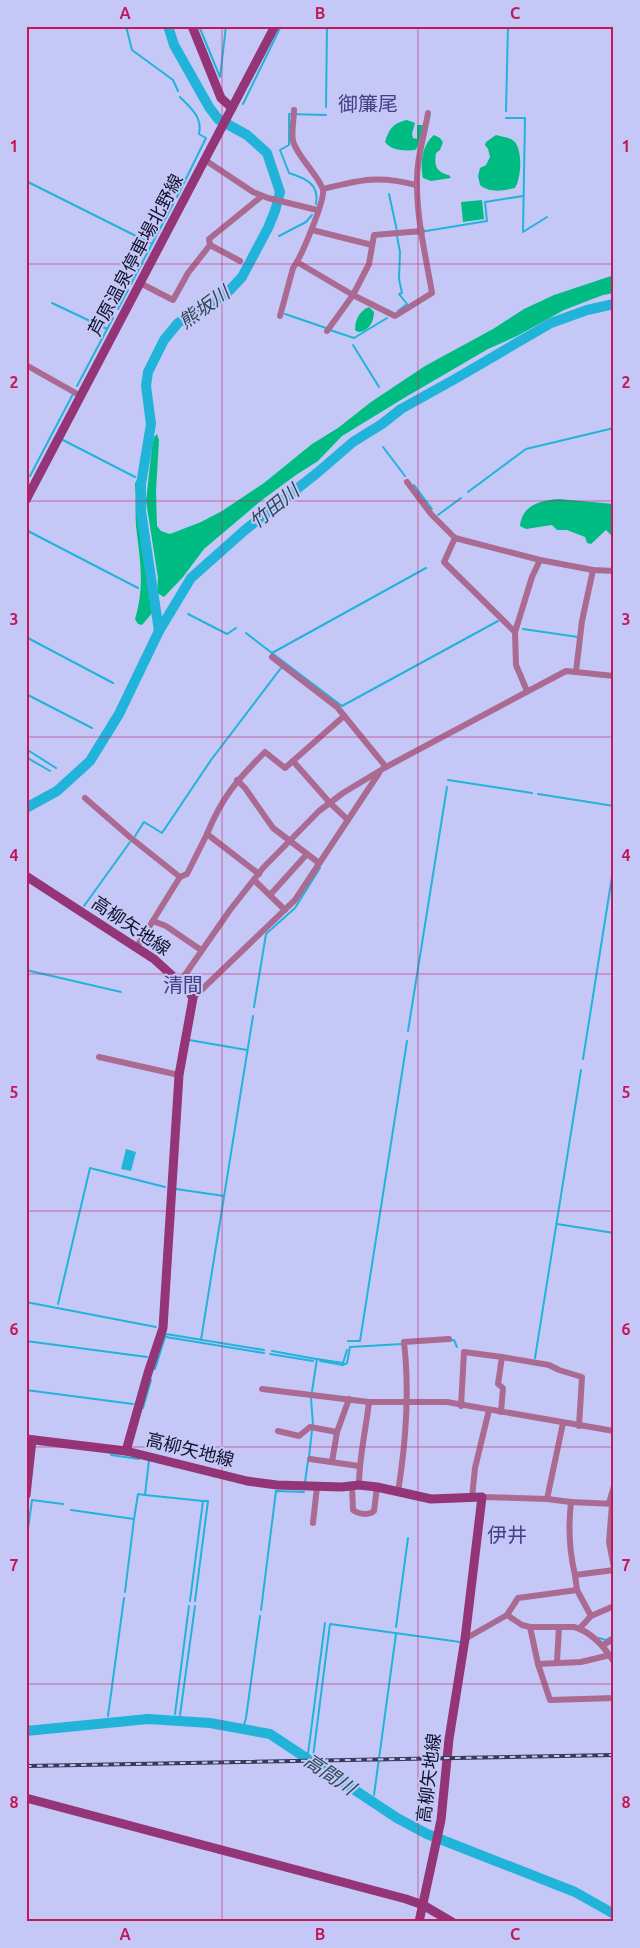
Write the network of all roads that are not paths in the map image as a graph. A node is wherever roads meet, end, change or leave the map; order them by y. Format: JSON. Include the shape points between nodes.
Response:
{"nodes":[{"id":1,"x":192,"y":26,"type":"edge"},
{"id":2,"x":275,"y":26,"type":"edge"},
{"id":3,"x":232,"y":108,"type":"junction"},
{"id":4,"x":294,"y":110,"type":"dead end"},
{"id":5,"x":428,"y":113,"type":"dead end"},
{"id":6,"x":205,"y":160,"type":"junction"},
{"id":7,"x":416,"y":185,"type":"junction"},
{"id":8,"x":323,"y":189,"type":"junction"},
{"id":9,"x":262,"y":196,"type":"junction"},
{"id":10,"x":317,"y":210,"type":"junction"},
{"id":11,"x":312,"y":230,"type":"junction"},
{"id":12,"x":422,"y":231,"type":"junction"},
{"id":13,"x":210,"y":244,"type":"junction"},
{"id":14,"x":372,"y":245,"type":"junction"},
{"id":15,"x":240,"y":261,"type":"dead end"},
{"id":16,"x":298,"y":262,"type":"junction"},
{"id":17,"x":140,"y":283,"type":"junction"},
{"id":18,"x":353,"y":295,"type":"junction"},
{"id":19,"x":280,"y":316,"type":"dead end"},
{"id":20,"x":327,"y":331,"type":"dead end"},
{"id":21,"x":26,"y":365,"type":"edge"},
{"id":22,"x":80,"y":396,"type":"junction"},
{"id":23,"x":407,"y":482,"type":"dead end"},
{"id":24,"x":26,"y":500,"type":"edge"},
{"id":25,"x":455,"y":538,"type":"junction"},
{"id":26,"x":540,"y":560,"type":"junction"},
{"id":27,"x":593,"y":570,"type":"junction"},
{"id":28,"x":614,"y":571,"type":"edge"},
{"id":29,"x":515,"y":632,"type":"junction"},
{"id":30,"x":272,"y":657,"type":"dead end"},
{"id":31,"x":576,"y":671,"type":"junction"},
{"id":32,"x":614,"y":676,"type":"edge"},
{"id":33,"x":527,"y":691,"type":"junction"},
{"id":34,"x":344,"y":716,"type":"junction"},
{"id":35,"x":293,"y":762,"type":"junction"},
{"id":36,"x":383,"y":769,"type":"junction"},
{"id":37,"x":237,"y":780,"type":"junction"},
{"id":38,"x":85,"y":798,"type":"dead end"},
{"id":39,"x":330,"y":803,"type":"junction"},
{"id":40,"x":348,"y":820,"type":"junction"},
{"id":41,"x":207,"y":834,"type":"junction"},
{"id":42,"x":289,"y":840,"type":"junction"},
{"id":43,"x":308,"y":854,"type":"junction"},
{"id":44,"x":319,"y":863,"type":"junction"},
{"id":45,"x":259,"y":874,"type":"junction"},
{"id":46,"x":26,"y":876,"type":"edge"},
{"id":47,"x":180,"y":877,"type":"junction"},
{"id":48,"x":254,"y":880,"type":"junction"},
{"id":49,"x":270,"y":895,"type":"junction"},
{"id":50,"x":285,"y":910,"type":"junction"},
{"id":51,"x":153,"y":921,"type":"junction"},
{"id":52,"x":136,"y":948,"type":"junction"},
{"id":53,"x":201,"y":950,"type":"junction"},
{"id":54,"x":180,"y":982,"type":"junction"},
{"id":55,"x":193,"y":998,"type":"junction"},
{"id":56,"x":98,"y":1057,"type":"dead end"},
{"id":57,"x":179,"y":1075,"type":"junction"},
{"id":58,"x":449,"y":1339,"type":"dead end"},
{"id":59,"x":502,"y":1357,"type":"junction"},
{"id":60,"x":262,"y":1389,"type":"dead end"},
{"id":61,"x":349,"y":1399,"type":"junction"},
{"id":62,"x":369,"y":1402,"type":"junction"},
{"id":63,"x":407,"y":1402,"type":"junction"},
{"id":64,"x":461,"y":1406,"type":"junction"},
{"id":65,"x":489,"y":1410,"type":"junction"},
{"id":66,"x":501,"y":1412,"type":"junction"},
{"id":67,"x":563,"y":1424,"type":"junction"},
{"id":68,"x":579,"y":1426,"type":"junction"},
{"id":69,"x":278,"y":1431,"type":"dead end"},
{"id":70,"x":614,"y":1431,"type":"edge"},
{"id":71,"x":337,"y":1432,"type":"junction"},
{"id":72,"x":29,"y":1440,"type":"edge"},
{"id":73,"x":126,"y":1451,"type":"junction"},
{"id":74,"x":310,"y":1459,"type":"dead end"},
{"id":75,"x":332,"y":1462,"type":"junction"},
{"id":76,"x":359,"y":1466,"type":"junction"},
{"id":77,"x":356,"y":1486,"type":"junction"},
{"id":78,"x":614,"y":1486,"type":"edge"},
{"id":79,"x":317,"y":1487,"type":"junction"},
{"id":80,"x":377,"y":1487,"type":"junction"},
{"id":81,"x":398,"y":1492,"type":"junction"},
{"id":82,"x":26,"y":1494,"type":"edge"},
{"id":83,"x":477,"y":1497,"type":"junction"},
{"id":84,"x":547,"y":1499,"type":"junction"},
{"id":85,"x":571,"y":1502,"type":"junction"},
{"id":86,"x":612,"y":1504,"type":"edge"},
{"id":87,"x":313,"y":1523,"type":"dead end"},
{"id":88,"x":614,"y":1569,"type":"edge"},
{"id":89,"x":575,"y":1575,"type":"junction"},
{"id":90,"x":578,"y":1590,"type":"junction"},
{"id":91,"x":614,"y":1606,"type":"edge"},
{"id":92,"x":507,"y":1615,"type":"junction"},
{"id":93,"x":592,"y":1616,"type":"junction"},
{"id":94,"x":530,"y":1627,"type":"junction"},
{"id":95,"x":559,"y":1627,"type":"junction"},
{"id":96,"x":580,"y":1628,"type":"junction"},
{"id":97,"x":465,"y":1639,"type":"junction"},
{"id":98,"x":614,"y":1639,"type":"edge"},
{"id":99,"x":604,"y":1645,"type":"junction"},
{"id":100,"x":610,"y":1655,"type":"junction"},
{"id":101,"x":557,"y":1662,"type":"junction"},
{"id":102,"x":614,"y":1662,"type":"edge"},
{"id":103,"x":538,"y":1664,"type":"junction"},
{"id":104,"x":614,"y":1698,"type":"edge"},
{"id":105,"x":26,"y":1798,"type":"edge"},
{"id":106,"x":424,"y":1905,"type":"junction"},
{"id":107,"x":419,"y":1922,"type":"edge"},
{"id":108,"x":452,"y":1922,"type":"edge"}],
"edges":[{"from":1,"to":3,"type":"main road","via":[[220,98]]},
{"from":2,"to":3,"type":"main road","name":"芦原温泉停車場北野線"},
{"from":3,"to":6,"type":"main road","name":"芦原温泉停車場北野線"},
{"from":4,"to":8,"type":"street","via":[[293,142]]},
{"from":5,"to":7,"type":"street"},
{"from":6,"to":9,"type":"street"},
{"from":6,"to":17,"type":"main road","name":"芦原温泉停車場北野線"},
{"from":7,"to":8,"type":"street","via":[[382,178]]},
{"from":7,"to":12,"type":"street"},
{"from":8,"to":10,"type":"street"},
{"from":9,"to":10,"type":"street"},
{"from":9,"to":13,"type":"street","via":[[209,239]]},
{"from":10,"to":11,"type":"street"},
{"from":11,"to":14,"type":"street"},
{"from":11,"to":16,"type":"street"},
{"from":12,"to":14,"type":"street","via":[[374,235]]},
{"from":12,"to":18,"type":"street","via":[[432,293],[396,316]]},
{"from":13,"to":15,"type":"street"},
{"from":13,"to":17,"type":"street","via":[[173,300]]},
{"from":14,"to":18,"type":"street","via":[[369,264]]},
{"from":16,"to":18,"type":"street"},
{"from":16,"to":19,"type":"street","via":[[293,268]]},
{"from":17,"to":22,"type":"main road","name":"芦原温泉停車場北野線"},
{"from":18,"to":20,"type":"street"},
{"from":21,"to":22,"type":"street"},
{"from":22,"to":24,"type":"main road","name":"芦原温泉停車場北野線"},
{"from":23,"to":25,"type":"street","via":[[431,514]]},
{"from":25,"to":26,"type":"street"},
{"from":25,"to":29,"type":"street","via":[[444,562]]},
{"from":26,"to":27,"type":"street"},
{"from":26,"to":29,"type":"street"},
{"from":27,"to":28,"type":"street"},
{"from":27,"to":31,"type":"street"},
{"from":29,"to":33,"type":"street","via":[[516,665]]},
{"from":30,"to":34,"type":"street","via":[[337,706]]},
{"from":31,"to":32,"type":"street"},
{"from":31,"to":33,"type":"street","via":[[566,671]]},
{"from":33,"to":36,"type":"street"},
{"from":34,"to":35,"type":"street"},
{"from":34,"to":36,"type":"street"},
{"from":35,"to":37,"type":"street","via":[[285,768],[265,752]]},
{"from":35,"to":39,"type":"street"},
{"from":36,"to":39,"type":"street"},
{"from":36,"to":40,"type":"street"},
{"from":37,"to":41,"type":"street","via":[[217,810]]},
{"from":37,"to":42,"type":"street","via":[[273,828]]},
{"from":38,"to":47,"type":"street"},
{"from":39,"to":40,"type":"street"},
{"from":39,"to":42,"type":"street"},
{"from":40,"to":44,"type":"street"},
{"from":41,"to":45,"type":"street"},
{"from":41,"to":47,"type":"street","via":[[187,874]]},
{"from":42,"to":43,"type":"street"},
{"from":42,"to":45,"type":"street"},
{"from":43,"to":44,"type":"street"},
{"from":43,"to":49,"type":"street"},
{"from":44,"to":50,"type":"street"},
{"from":45,"to":48,"type":"street"},
{"from":46,"to":52,"type":"main road","name":"高柳矢地線"},
{"from":47,"to":51,"type":"street"},
{"from":48,"to":49,"type":"street"},
{"from":48,"to":53,"type":"street"},
{"from":49,"to":50,"type":"street"},
{"from":50,"to":55,"type":"street"},
{"from":51,"to":52,"type":"street"},
{"from":51,"to":53,"type":"street"},
{"from":52,"to":54,"type":"main road","name":"高柳矢地線"},
{"from":53,"to":54,"type":"street"},
{"from":54,"to":55,"type":"main road","name":"高柳矢地線"},
{"from":55,"to":57,"type":"main road","name":"高柳矢地線"},
{"from":56,"to":57,"type":"street"},
{"from":57,"to":73,"type":"main road","name":"高柳矢地線","via":[[163,1328]]},
{"from":58,"to":63,"type":"street","via":[[404,1342]]},
{"from":59,"to":64,"type":"street","via":[[464,1352]]},
{"from":59,"to":66,"type":"street","via":[[498,1384],[504,1391]]},
{"from":59,"to":68,"type":"street","via":[[549,1364],[582,1377]]},
{"from":60,"to":61,"type":"street"},
{"from":61,"to":62,"type":"street"},
{"from":61,"to":71,"type":"street"},
{"from":62,"to":63,"type":"street"},
{"from":62,"to":76,"type":"street"},
{"from":63,"to":64,"type":"street","via":[[447,1402]]},
{"from":63,"to":81,"type":"street","via":[[405,1449]]},
{"from":64,"to":65,"type":"street"},
{"from":65,"to":66,"type":"street"},
{"from":65,"to":83,"type":"street","via":[[475,1468]]},
{"from":66,"to":67,"type":"street"},
{"from":67,"to":68,"type":"street"},
{"from":67,"to":84,"type":"street"},
{"from":68,"to":70,"type":"street"},
{"from":69,"to":71,"type":"street","via":[[299,1436],[310,1428]]},
{"from":71,"to":75,"type":"street"},
{"from":72,"to":73,"type":"main road"},
{"from":72,"to":82,"type":"main road"},
{"from":73,"to":79,"type":"main road","name":"高柳矢地線","via":[[247,1481]]},
{"from":74,"to":75,"type":"street"},
{"from":75,"to":76,"type":"street"},
{"from":76,"to":77,"type":"street"},
{"from":77,"to":79,"type":"main road","name":"高柳矢地線"},
{"from":77,"to":80,"type":"main road","name":"高柳矢地線"},
{"from":77,"to":80,"type":"street","via":[[353,1510],[367,1514],[374,1511]]},
{"from":78,"to":86,"type":"street"},
{"from":79,"to":87,"type":"street"},
{"from":80,"to":81,"type":"main road","name":"高柳矢地線"},
{"from":81,"to":83,"type":"main road","name":"高柳矢地線","via":[[431,1499]]},
{"from":83,"to":84,"type":"street"},
{"from":83,"to":97,"type":"main road","name":"高柳矢地線"},
{"from":84,"to":85,"type":"street"},
{"from":85,"to":86,"type":"street"},
{"from":85,"to":89,"type":"street","via":[[568,1527]]},
{"from":86,"to":88,"type":"street","via":[[609,1542]]},
{"from":88,"to":89,"type":"street"},
{"from":89,"to":90,"type":"street"},
{"from":90,"to":92,"type":"street","via":[[518,1598]]},
{"from":90,"to":93,"type":"street"},
{"from":91,"to":93,"type":"street"},
{"from":92,"to":94,"type":"street"},
{"from":92,"to":97,"type":"street"},
{"from":93,"to":96,"type":"street"},
{"from":94,"to":95,"type":"street"},
{"from":94,"to":103,"type":"street"},
{"from":95,"to":96,"type":"street"},
{"from":95,"to":101,"type":"street"},
{"from":96,"to":99,"type":"street"},
{"from":97,"to":106,"type":"main road","name":"高柳矢地線","via":[[441,1820]]},
{"from":98,"to":99,"type":"street"},
{"from":99,"to":100,"type":"street"},
{"from":100,"to":101,"type":"street","via":[[581,1662]]},
{"from":100,"to":102,"type":"street"},
{"from":101,"to":103,"type":"street"},
{"from":103,"to":104,"type":"street","via":[[550,1700]]},
{"from":105,"to":106,"type":"main road"},
{"from":106,"to":107,"type":"main road","name":"高柳矢地線"},
{"from":106,"to":108,"type":"main road"}]}
